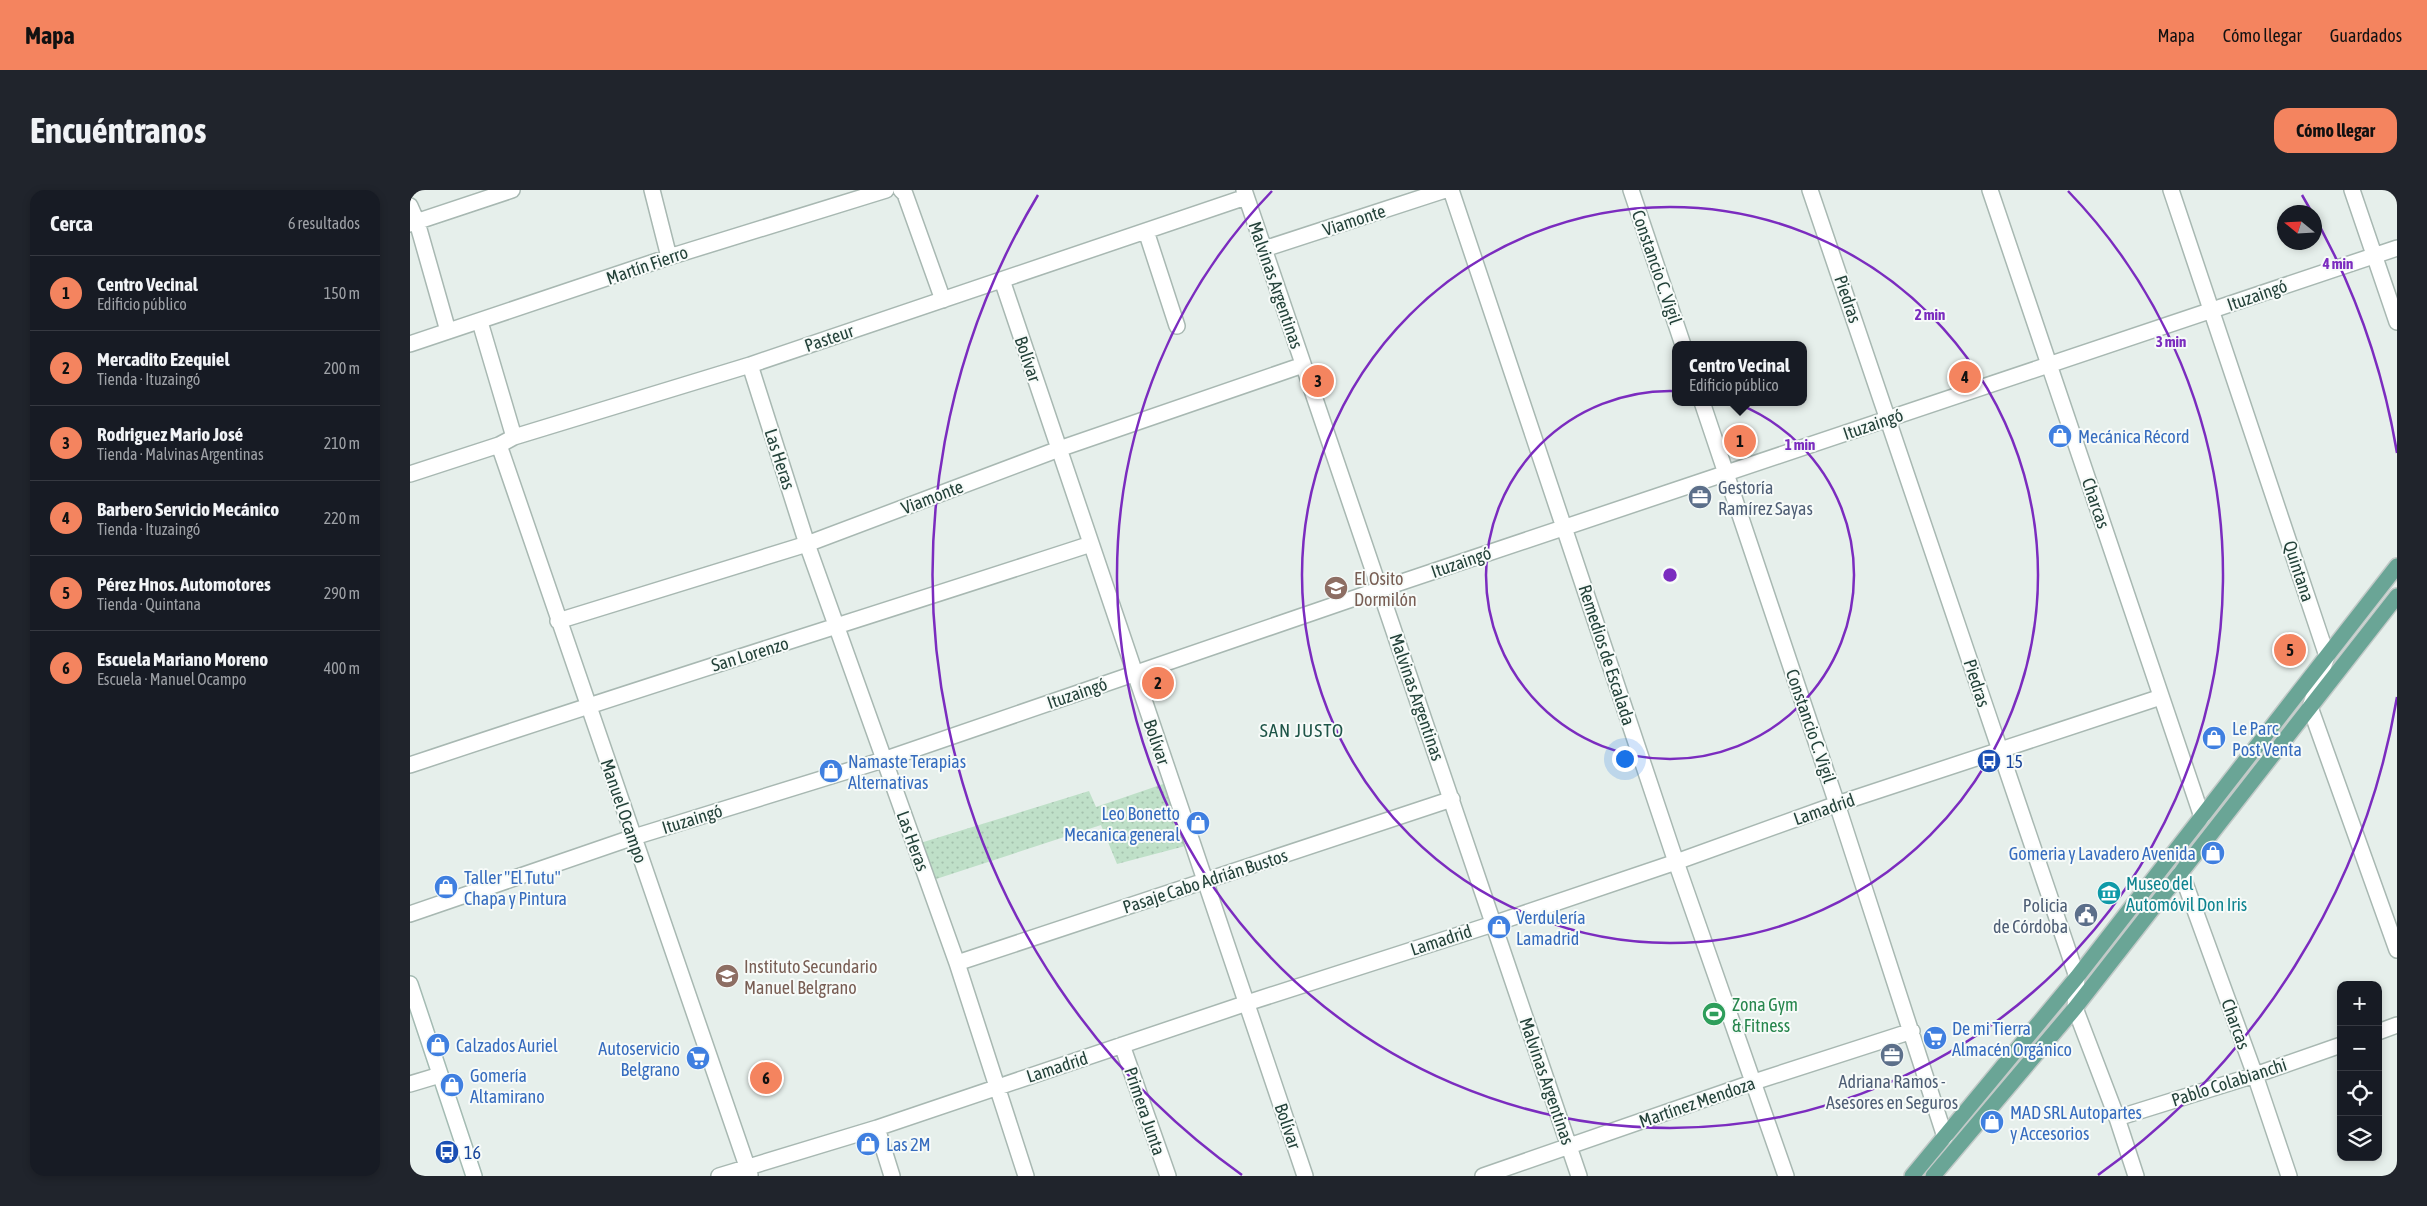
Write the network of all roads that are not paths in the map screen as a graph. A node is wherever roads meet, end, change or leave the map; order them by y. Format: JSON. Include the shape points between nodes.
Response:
{"nodes":[{"id":1,"x":512,"y":190,"type":"edge"},
{"id":2,"x":652,"y":190,"type":"edge"},
{"id":3,"x":886,"y":190,"type":"edge"},
{"id":4,"x":901,"y":190,"type":"edge"},
{"id":5,"x":1444,"y":190,"type":"edge"},
{"id":6,"x":1451,"y":190,"type":"edge"},
{"id":7,"x":1631,"y":190,"type":"edge"},
{"id":8,"x":1810,"y":190,"type":"edge"},
{"id":9,"x":1990,"y":190,"type":"edge"},
{"id":10,"x":2171,"y":190,"type":"edge"},
{"id":11,"x":2352,"y":190,"type":"edge"},
{"id":12,"x":1245,"y":194,"type":"edge"},
{"id":13,"x":410,"y":206,"type":"edge"},
{"id":14,"x":413,"y":223,"type":"edge"},
{"id":15,"x":1146,"y":231,"type":"junction"},
{"id":16,"x":2397,"y":248,"type":"edge"},
{"id":17,"x":1264,"y":250,"type":"junction"},
{"id":18,"x":2374,"y":256,"type":"junction"},
{"id":19,"x":669,"y":257,"type":"junction"},
{"id":20,"x":1002,"y":280,"type":"junction"},
{"id":21,"x":943,"y":300,"type":"junction"},
{"id":22,"x":2212,"y":310,"type":"junction"},
{"id":23,"x":480,"y":322,"type":"junction"},
{"id":24,"x":2397,"y":322,"type":"edge"},
{"id":25,"x":1177,"y":326,"type":"dead end"},
{"id":26,"x":448,"y":331,"type":"junction"},
{"id":27,"x":1682,"y":341,"type":"edge"},
{"id":28,"x":410,"y":344,"type":"edge"},
{"id":29,"x":2049,"y":364,"type":"junction"},
{"id":30,"x":750,"y":365,"type":"junction"},
{"id":31,"x":1303,"y":365,"type":"junction"},
{"id":32,"x":1703,"y":406,"type":"edge"},
{"id":33,"x":1889,"y":418,"type":"junction"},
{"id":34,"x":514,"y":437,"type":"junction"},
{"id":35,"x":498,"y":445,"type":"junction"},
{"id":36,"x":1059,"y":449,"type":"junction"},
{"id":37,"x":1726,"y":473,"type":"junction"},
{"id":38,"x":410,"y":474,"type":"edge"},
{"id":39,"x":1565,"y":527,"type":"junction"},
{"id":40,"x":807,"y":544,"type":"junction"},
{"id":41,"x":1091,"y":544,"type":"junction"},
{"id":42,"x":2397,"y":566,"type":"edge"},
{"id":43,"x":1380,"y":589,"type":"junction"},
{"id":44,"x":2397,"y":596,"type":"edge"},
{"id":45,"x":558,"y":621,"type":"junction"},
{"id":46,"x":838,"y":627,"type":"junction"},
{"id":47,"x":2327,"y":656,"type":"junction"},
{"id":48,"x":1134,"y":674,"type":"junction"},
{"id":49,"x":2161,"y":697,"type":"junction"},
{"id":50,"x":587,"y":705,"type":"junction"},
{"id":51,"x":2310,"y":707,"type":"junction"},
{"id":52,"x":1999,"y":750,"type":"junction"},
{"id":53,"x":883,"y":760,"type":"junction"},
{"id":54,"x":410,"y":765,"type":"edge"},
{"id":55,"x":1452,"y":798,"type":"junction"},
{"id":56,"x":1837,"y":804,"type":"junction"},
{"id":57,"x":2202,"y":817,"type":"junction"},
{"id":58,"x":634,"y":837,"type":"junction"},
{"id":59,"x":1676,"y":862,"type":"junction"},
{"id":60,"x":2181,"y":872,"type":"junction"},
{"id":61,"x":1205,"y":880,"type":"junction"},
{"id":62,"x":410,"y":914,"type":"edge"},
{"id":63,"x":1493,"y":924,"type":"junction"},
{"id":64,"x":2397,"y":950,"type":"edge"},
{"id":65,"x":957,"y":963,"type":"junction"},
{"id":66,"x":2077,"y":977,"type":"junction"},
{"id":67,"x":410,"y":984,"type":"edge"},
{"id":68,"x":1247,"y":1003,"type":"junction"},
{"id":69,"x":2075,"y":1008,"type":"junction"},
{"id":70,"x":2397,"y":1025,"type":"edge"},
{"id":71,"x":1912,"y":1031,"type":"junction"},
{"id":72,"x":2382,"y":1031,"type":"edge"},
{"id":73,"x":1122,"y":1045,"type":"junction"},
{"id":74,"x":2337,"y":1046,"type":"edge"},
{"id":75,"x":440,"y":1075,"type":"junction"},
{"id":76,"x":2255,"y":1075,"type":"junction"},
{"id":77,"x":1754,"y":1082,"type":"junction"},
{"id":78,"x":410,"y":1084,"type":"edge"},
{"id":79,"x":996,"y":1087,"type":"junction"},
{"id":80,"x":2117,"y":1118,"type":"junction"},
{"id":81,"x":877,"y":1128,"type":"junction"},
{"id":82,"x":1945,"y":1137,"type":"junction"},
{"id":83,"x":1570,"y":1147,"type":"junction"},
{"id":84,"x":749,"y":1171,"type":"edge"},
{"id":85,"x":474,"y":1176,"type":"edge"},
{"id":86,"x":719,"y":1176,"type":"edge"},
{"id":87,"x":892,"y":1176,"type":"edge"},
{"id":88,"x":1026,"y":1176,"type":"edge"},
{"id":89,"x":1168,"y":1176,"type":"edge"},
{"id":90,"x":1305,"y":1176,"type":"edge"},
{"id":91,"x":1483,"y":1176,"type":"edge"},
{"id":92,"x":1579,"y":1176,"type":"edge"},
{"id":93,"x":1786,"y":1176,"type":"edge"},
{"id":94,"x":1912,"y":1176,"type":"edge"},
{"id":95,"x":1933,"y":1176,"type":"edge"},
{"id":96,"x":2136,"y":1176,"type":"edge"},
{"id":97,"x":2288,"y":1176,"type":"edge"}],
"edges":[{"from":1,"to":14,"type":"street"},
{"from":2,"to":19,"type":"street"},
{"from":3,"to":19,"type":"street","name":"Martín Fierro"},
{"from":4,"to":21,"type":"street"},
{"from":5,"to":17,"type":"street","name":"Viamonte"},
{"from":6,"to":39,"type":"street","name":"Remedios de Escalada"},
{"from":7,"to":27,"type":"street","name":"Constancio C. Vigil"},
{"from":8,"to":33,"type":"street","name":"Piedras"},
{"from":9,"to":29,"type":"street","name":"Charcas"},
{"from":10,"to":22,"type":"street","name":"Quintana"},
{"from":11,"to":18,"type":"street"},
{"from":12,"to":15,"type":"street","name":"Pasteur"},
{"from":12,"to":17,"type":"street","name":"Malvinas Argentinas"},
{"from":13,"to":14,"type":"street"},
{"from":14,"to":26,"type":"street"},
{"from":15,"to":20,"type":"street","name":"Pasteur"},
{"from":15,"to":25,"type":"street"},
{"from":16,"to":18,"type":"street","name":"Ituzaingó"},
{"from":17,"to":31,"type":"street","name":"Malvinas Argentinas"},
{"from":18,"to":22,"type":"street","name":"Ituzaingó"},
{"from":18,"to":24,"type":"street"},
{"from":19,"to":23,"type":"street","name":"Martín Fierro"},
{"from":20,"to":21,"type":"street","name":"Pasteur"},
{"from":20,"to":36,"type":"street","name":"Bolívar"},
{"from":21,"to":30,"type":"street","name":"Pasteur"},
{"from":22,"to":29,"type":"street","name":"Ituzaingó"},
{"from":22,"to":47,"type":"street","name":"Quintana"},
{"from":23,"to":26,"type":"street","name":"Martín Fierro"},
{"from":23,"to":34,"type":"street"},
{"from":26,"to":28,"type":"street","name":"Martín Fierro"},
{"from":29,"to":33,"type":"street","name":"Ituzaingó"},
{"from":29,"to":49,"type":"street","name":"Charcas"},
{"from":30,"to":34,"type":"street","name":"Pasteur"},
{"from":30,"to":40,"type":"street","name":"Las Heras"},
{"from":31,"to":36,"type":"street","name":"Viamonte"},
{"from":31,"to":43,"type":"street","name":"Malvinas Argentinas"},
{"from":32,"to":37,"type":"street","name":"Constancio C. Vigil"},
{"from":33,"to":37,"type":"street","name":"Ituzaingó"},
{"from":33,"to":52,"type":"street","name":"Piedras"},
{"from":34,"to":35,"type":"street","name":"Pasteur"},
{"from":35,"to":38,"type":"street","name":"Pasteur"},
{"from":35,"to":45,"type":"street","name":"Manuel Ocampo"},
{"from":36,"to":40,"type":"street","name":"Viamonte"},
{"from":36,"to":41,"type":"street","name":"Bolívar"},
{"from":37,"to":39,"type":"street","name":"Ituzaingó"},
{"from":37,"to":56,"type":"street","name":"Constancio C. Vigil"},
{"from":39,"to":43,"type":"street","name":"Ituzaingó"},
{"from":39,"to":59,"type":"street","name":"Remedios de Escalada"},
{"from":40,"to":45,"type":"street","name":"Viamonte"},
{"from":40,"to":46,"type":"street","name":"Las Heras"},
{"from":41,"to":46,"type":"street","name":"San Lorenzo"},
{"from":41,"to":48,"type":"street","name":"Bolívar"},
{"from":42,"to":47,"type":"main road"},
{"from":43,"to":48,"type":"street","name":"Ituzaingó"},
{"from":43,"to":55,"type":"street","name":"Malvinas Argentinas"},
{"from":44,"to":51,"type":"main road"},
{"from":45,"to":50,"type":"street","name":"Manuel Ocampo"},
{"from":46,"to":50,"type":"street","name":"San Lorenzo"},
{"from":46,"to":53,"type":"street","name":"Las Heras"},
{"from":47,"to":51,"type":"street"},
{"from":47,"to":57,"type":"main road"},
{"from":48,"to":53,"type":"street","name":"Ituzaingó"},
{"from":48,"to":61,"type":"street","name":"Bolívar"},
{"from":49,"to":52,"type":"street","name":"Lamadrid"},
{"from":49,"to":57,"type":"street","name":"Charcas"},
{"from":50,"to":54,"type":"street","name":"San Lorenzo"},
{"from":50,"to":58,"type":"street","name":"Manuel Ocampo"},
{"from":51,"to":60,"type":"main road"},
{"from":51,"to":64,"type":"street"},
{"from":52,"to":56,"type":"street","name":"Lamadrid"},
{"from":52,"to":66,"type":"street","name":"Piedras"},
{"from":53,"to":58,"type":"street","name":"Ituzaingó"},
{"from":53,"to":65,"type":"street","name":"Las Heras"},
{"from":55,"to":61,"type":"street","name":"Pasaje Cabo Adrián Bustos"},
{"from":55,"to":63,"type":"street","name":"Malvinas Argentinas"},
{"from":56,"to":59,"type":"street","name":"Lamadrid"},
{"from":56,"to":71,"type":"street","name":"Constancio C. Vigil"},
{"from":57,"to":66,"type":"main road"},
{"from":58,"to":62,"type":"street","name":"Ituzaingó"},
{"from":58,"to":84,"type":"street","name":"Manuel Ocampo"},
{"from":59,"to":63,"type":"street","name":"Lamadrid"},
{"from":59,"to":77,"type":"street","name":"Remedios de Escalada"},
{"from":60,"to":69,"type":"main road"},
{"from":60,"to":76,"type":"street","name":"Charcas"},
{"from":61,"to":65,"type":"street","name":"Pasaje Cabo Adrián Bustos"},
{"from":61,"to":68,"type":"street","name":"Bolívar"},
{"from":63,"to":68,"type":"street","name":"Lamadrid"},
{"from":63,"to":83,"type":"street","name":"Malvinas Argentinas"},
{"from":65,"to":79,"type":"street","name":"Las Heras"},
{"from":66,"to":69,"type":"street","name":"Piedras"},
{"from":66,"to":82,"type":"main road"},
{"from":67,"to":75,"type":"street"},
{"from":68,"to":73,"type":"street","name":"Lamadrid"},
{"from":68,"to":90,"type":"street","name":"Bolívar"},
{"from":69,"to":80,"type":"street","name":"Piedras"},
{"from":69,"to":95,"type":"main road"},
{"from":70,"to":72,"type":"street"},
{"from":71,"to":77,"type":"street","name":"Martínez Mendoza"},
{"from":71,"to":82,"type":"street","name":"Constancio C. Vigil"},
{"from":73,"to":79,"type":"street","name":"Lamadrid"},
{"from":73,"to":89,"type":"street","name":"Primera Junta"},
{"from":74,"to":76,"type":"street","name":"Pablo Colabianchi"},
{"from":75,"to":78,"type":"street"},
{"from":75,"to":85,"type":"street"},
{"from":76,"to":80,"type":"street","name":"Pablo Colabianchi"},
{"from":76,"to":97,"type":"street","name":"Charcas"},
{"from":77,"to":83,"type":"street","name":"Martínez Mendoza"},
{"from":77,"to":93,"type":"street","name":"Remedios de Escalada"},
{"from":79,"to":81,"type":"street","name":"Lamadrid"},
{"from":79,"to":88,"type":"street","name":"Las Heras"},
{"from":80,"to":96,"type":"street","name":"Piedras"},
{"from":81,"to":84,"type":"street","name":"Lamadrid"},
{"from":81,"to":87,"type":"street"},
{"from":82,"to":94,"type":"main road"},
{"from":83,"to":91,"type":"street","name":"Martínez Mendoza"},
{"from":83,"to":92,"type":"street","name":"Malvinas Argentinas"},
{"from":84,"to":86,"type":"street","name":"Lamadrid"}]}
